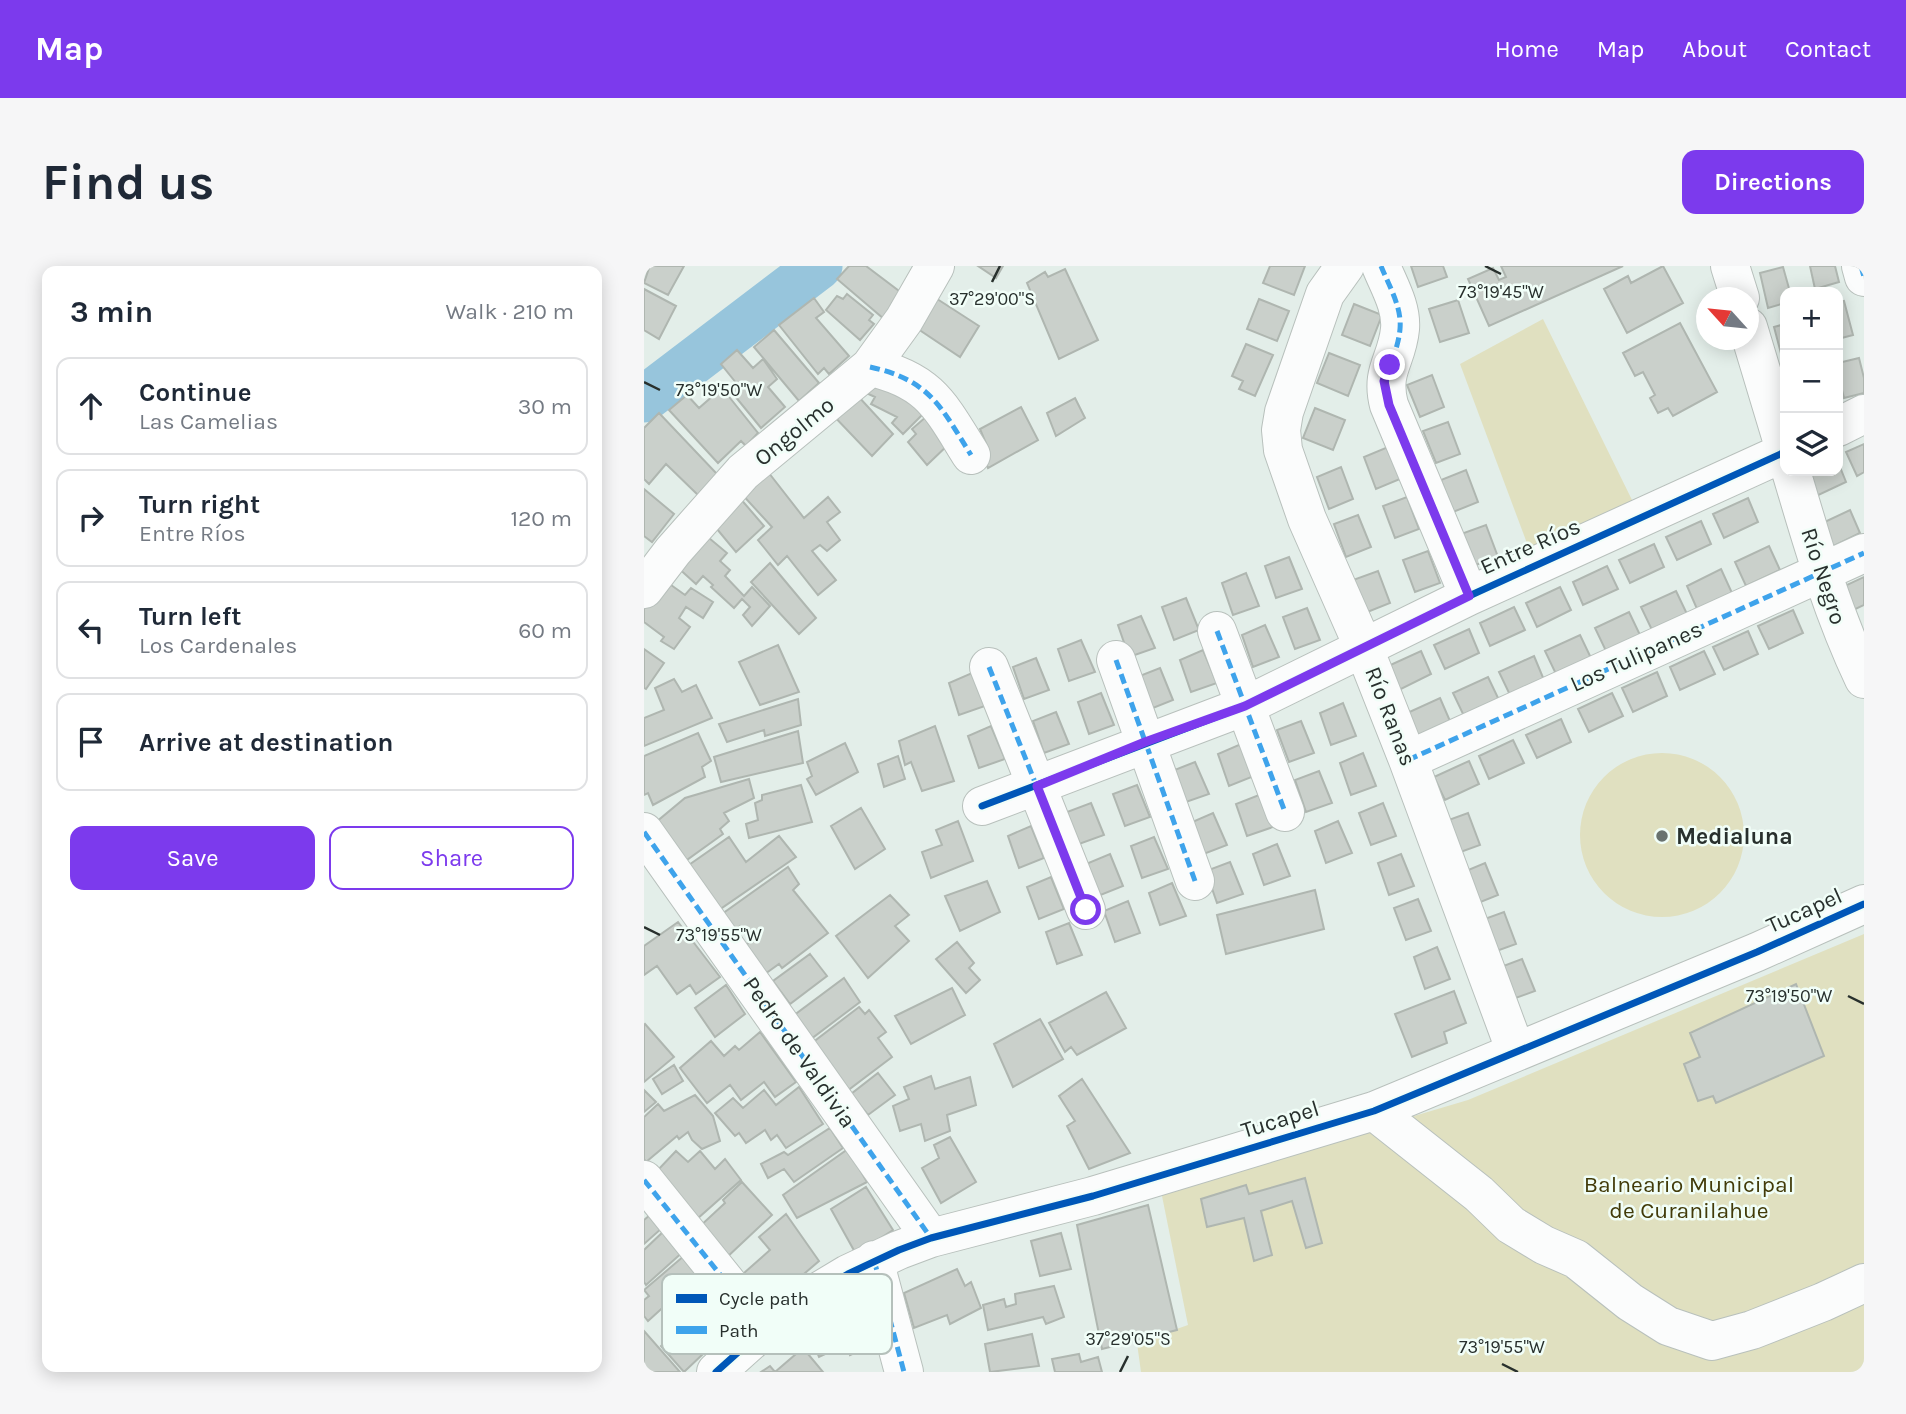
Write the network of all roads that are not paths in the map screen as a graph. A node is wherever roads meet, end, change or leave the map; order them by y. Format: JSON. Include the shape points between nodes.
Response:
{"nodes":[{"id":1,"x":935,"y":266,"type":"edge"},
{"id":2,"x":1345,"y":266,"type":"edge"},
{"id":3,"x":1381,"y":266,"type":"edge"},
{"id":4,"x":1730,"y":266,"type":"edge"},
{"id":5,"x":1861,"y":266,"type":"edge"},
{"id":6,"x":1864,"y":277,"type":"edge"},
{"id":7,"x":1737,"y":287,"type":"edge"},
{"id":8,"x":1755,"y":350,"type":"edge"},
{"id":9,"x":870,"y":367,"type":"junction"},
{"id":10,"x":1864,"y":414,"type":"edge"},
{"id":11,"x":1843,"y":424,"type":"edge"},
{"id":12,"x":1780,"y":434,"type":"edge"},
{"id":13,"x":1780,"y":453,"type":"edge"},
{"id":14,"x":971,"y":455,"type":"dead end"},
{"id":15,"x":1792,"y":476,"type":"edge"},
{"id":16,"x":1864,"y":553,"type":"edge"},
{"id":17,"x":1821,"y":573,"type":"junction"},
{"id":18,"x":644,"y":589,"type":"edge"},
{"id":19,"x":1469,"y":596,"type":"junction"},
{"id":20,"x":1217,"y":631,"type":"dead end"},
{"id":21,"x":1363,"y":646,"type":"junction"},
{"id":22,"x":1116,"y":660,"type":"dead end"},
{"id":23,"x":989,"y":667,"type":"dead end"},
{"id":24,"x":1864,"y":679,"type":"edge"},
{"id":25,"x":1245,"y":706,"type":"junction"},
{"id":26,"x":1145,"y":742,"type":"junction"},
{"id":27,"x":1408,"y":760,"type":"junction"},
{"id":28,"x":1037,"y":786,"type":"junction"},
{"id":29,"x":982,"y":806,"type":"dead end"},
{"id":30,"x":1285,"y":812,"type":"dead end"},
{"id":31,"x":644,"y":832,"type":"edge"},
{"id":32,"x":1195,"y":881,"type":"dead end"},
{"id":33,"x":1864,"y":904,"type":"edge"},
{"id":34,"x":1086,"y":910,"type":"dead end"},
{"id":35,"x":1516,"y":1052,"type":"junction"},
{"id":36,"x":1374,"y":1111,"type":"junction"},
{"id":37,"x":644,"y":1180,"type":"edge"},
{"id":38,"x":931,"y":1238,"type":"junction"},
{"id":39,"x":874,"y":1260,"type":"junction"},
{"id":40,"x":720,"y":1274,"type":"edge"},
{"id":41,"x":849,"y":1274,"type":"edge"},
{"id":42,"x":878,"y":1274,"type":"edge"},
{"id":43,"x":1864,"y":1283,"type":"edge"},
{"id":44,"x":892,"y":1327,"type":"edge"},
{"id":45,"x":736,"y":1354,"type":"edge"},
{"id":46,"x":716,"y":1372,"type":"edge"},
{"id":47,"x":904,"y":1372,"type":"edge"}],
"edges":[{"from":1,"to":9,"type":"street","name":"Ongolmo"},
{"from":2,"to":21,"type":"street","name":"Río Ranas","via":[[1325,294],[1281,430],[1283,450],[1307,519]]},
{"from":3,"to":19,"type":"street","via":[[1400,315],[1398,340],[1384,381],[1389,405]]},
{"from":4,"to":7,"type":"street"},
{"from":5,"to":6,"type":"street"},
{"from":8,"to":12,"type":"street"},
{"from":9,"to":14,"type":"street","via":[[916,383],[939,404]]},
{"from":9,"to":18,"type":"street","name":"Ongolmo","via":[[743,472]]},
{"from":10,"to":11,"type":"street"},
{"from":13,"to":19,"type":"street","name":"Entre Ríos"},
{"from":15,"to":17,"type":"street","name":"Río Negro"},
{"from":16,"to":17,"type":"street","name":"Los Tulipanes"},
{"from":17,"to":24,"type":"street","name":"Río Negro"},
{"from":17,"to":27,"type":"street","name":"Los Tulipanes"},
{"from":19,"to":21,"type":"street","name":"Entre Ríos"},
{"from":20,"to":25,"type":"street"},
{"from":21,"to":25,"type":"street","name":"Entre Ríos"},
{"from":21,"to":27,"type":"street","name":"Río Ranas"},
{"from":22,"to":26,"type":"street"},
{"from":23,"to":28,"type":"street"},
{"from":25,"to":26,"type":"street","name":"Entre Ríos"},
{"from":25,"to":30,"type":"street"},
{"from":26,"to":28,"type":"street","name":"Entre Ríos"},
{"from":26,"to":32,"type":"street"},
{"from":27,"to":35,"type":"street","name":"Río Ranas"},
{"from":28,"to":29,"type":"street","name":"Entre Ríos"},
{"from":28,"to":34,"type":"street"},
{"from":31,"to":38,"type":"street","name":"Pedro de Valdivia"},
{"from":33,"to":35,"type":"street","name":"Tucapel"},
{"from":35,"to":36,"type":"street","name":"Tucapel"},
{"from":36,"to":38,"type":"street","name":"Tucapel","via":[[1093,1196]]},
{"from":36,"to":43,"type":"street","via":[[1511,1225],[1576,1259],[1668,1326],[1712,1341],[1752,1330]]},
{"from":37,"to":40,"type":"street"},
{"from":38,"to":39,"type":"street","name":"Tucapel"},
{"from":39,"to":41,"type":"street","name":"Tucapel"},
{"from":39,"to":42,"type":"street"},
{"from":44,"to":47,"type":"street"},
{"from":45,"to":46,"type":"street","name":"Tucapel"}]}
